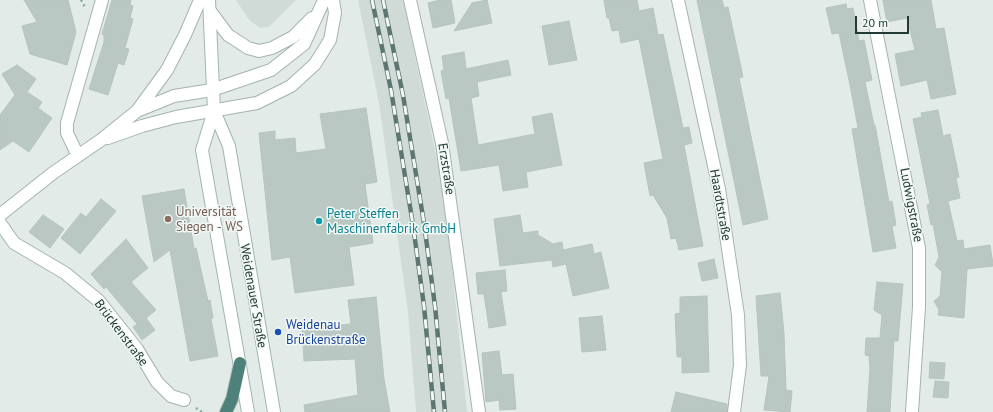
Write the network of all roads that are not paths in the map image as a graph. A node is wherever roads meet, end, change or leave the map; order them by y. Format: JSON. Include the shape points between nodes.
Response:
{"nodes":[{"id":1,"x":102,"y":0,"type":"edge"},
{"id":2,"x":200,"y":0,"type":"edge"},
{"id":3,"x":324,"y":0,"type":"edge"},
{"id":4,"x":333,"y":0,"type":"edge"},
{"id":5,"x":410,"y":0,"type":"edge"},
{"id":6,"x":678,"y":0,"type":"edge"},
{"id":7,"x":870,"y":0,"type":"edge"},
{"id":8,"x":209,"y":5,"type":"edge"},
{"id":9,"x":319,"y":12,"type":"junction"},
{"id":10,"x":212,"y":90,"type":"junction"},
{"id":11,"x":137,"y":111,"type":"junction"},
{"id":12,"x":214,"y":111,"type":"junction"},
{"id":13,"x":101,"y":140,"type":"junction"},
{"id":14,"x":78,"y":156,"type":"junction"},
{"id":15,"x":0,"y":215,"type":"edge"},
{"id":16,"x":0,"y":223,"type":"edge"},
{"id":17,"x":240,"y":363,"type":"junction"},
{"id":18,"x":184,"y":400,"type":"dead end"},
{"id":19,"x":226,"y":412,"type":"edge"},
{"id":20,"x":248,"y":412,"type":"edge"},
{"id":21,"x":274,"y":412,"type":"edge"},
{"id":22,"x":479,"y":412,"type":"edge"},
{"id":23,"x":734,"y":412,"type":"edge"},
{"id":24,"x":912,"y":412,"type":"edge"}],
"edges":[{"from":1,"to":14,"type":"street","via":[[67,124],[67,133]]},
{"from":2,"to":11,"type":"street","via":[[167,70]]},
{"from":3,"to":9,"type":"street"},
{"from":4,"to":12,"type":"street","via":[[335,12],[330,40],[315,64],[291,86],[257,103]]},
{"from":5,"to":22,"type":"street","name":"Erzstraße","via":[[442,143]]},
{"from":6,"to":23,"type":"street","name":"Haardtstraße","via":[[719,189],[738,315],[740,365]]},
{"from":7,"to":24,"type":"street","name":"Ludwigstraße","via":[[919,248],[919,307]]},
{"from":8,"to":9,"type":"street","via":[[228,35],[248,48],[259,50],[272,48],[293,37]]},
{"from":8,"to":10,"type":"street","name":"Weidenauer Straße"},
{"from":9,"to":10,"type":"street","via":[[304,44],[271,70]]},
{"from":10,"to":11,"type":"street","via":[[174,96]]},
{"from":10,"to":12,"type":"street","name":"Weidenauer Straße"},
{"from":11,"to":13,"type":"street"},
{"from":12,"to":13,"type":"street","via":[[176,117]]},
{"from":12,"to":17,"type":"street","name":"Weidenauer Straße","via":[[202,150]]},
{"from":12,"to":21,"type":"street","name":"Weidenauer Straße","via":[[229,146]]},
{"from":13,"to":14,"type":"street"},
{"from":14,"to":15,"type":"street"},
{"from":16,"to":18,"type":"street","name":"Brückenstraße","via":[[14,243],[65,273],[99,301],[137,349],[157,382],[170,396]]},
{"from":17,"to":19,"type":"highway","via":[[232,399]]},
{"from":17,"to":20,"type":"street","name":"Weidenauer Straße"}]}
